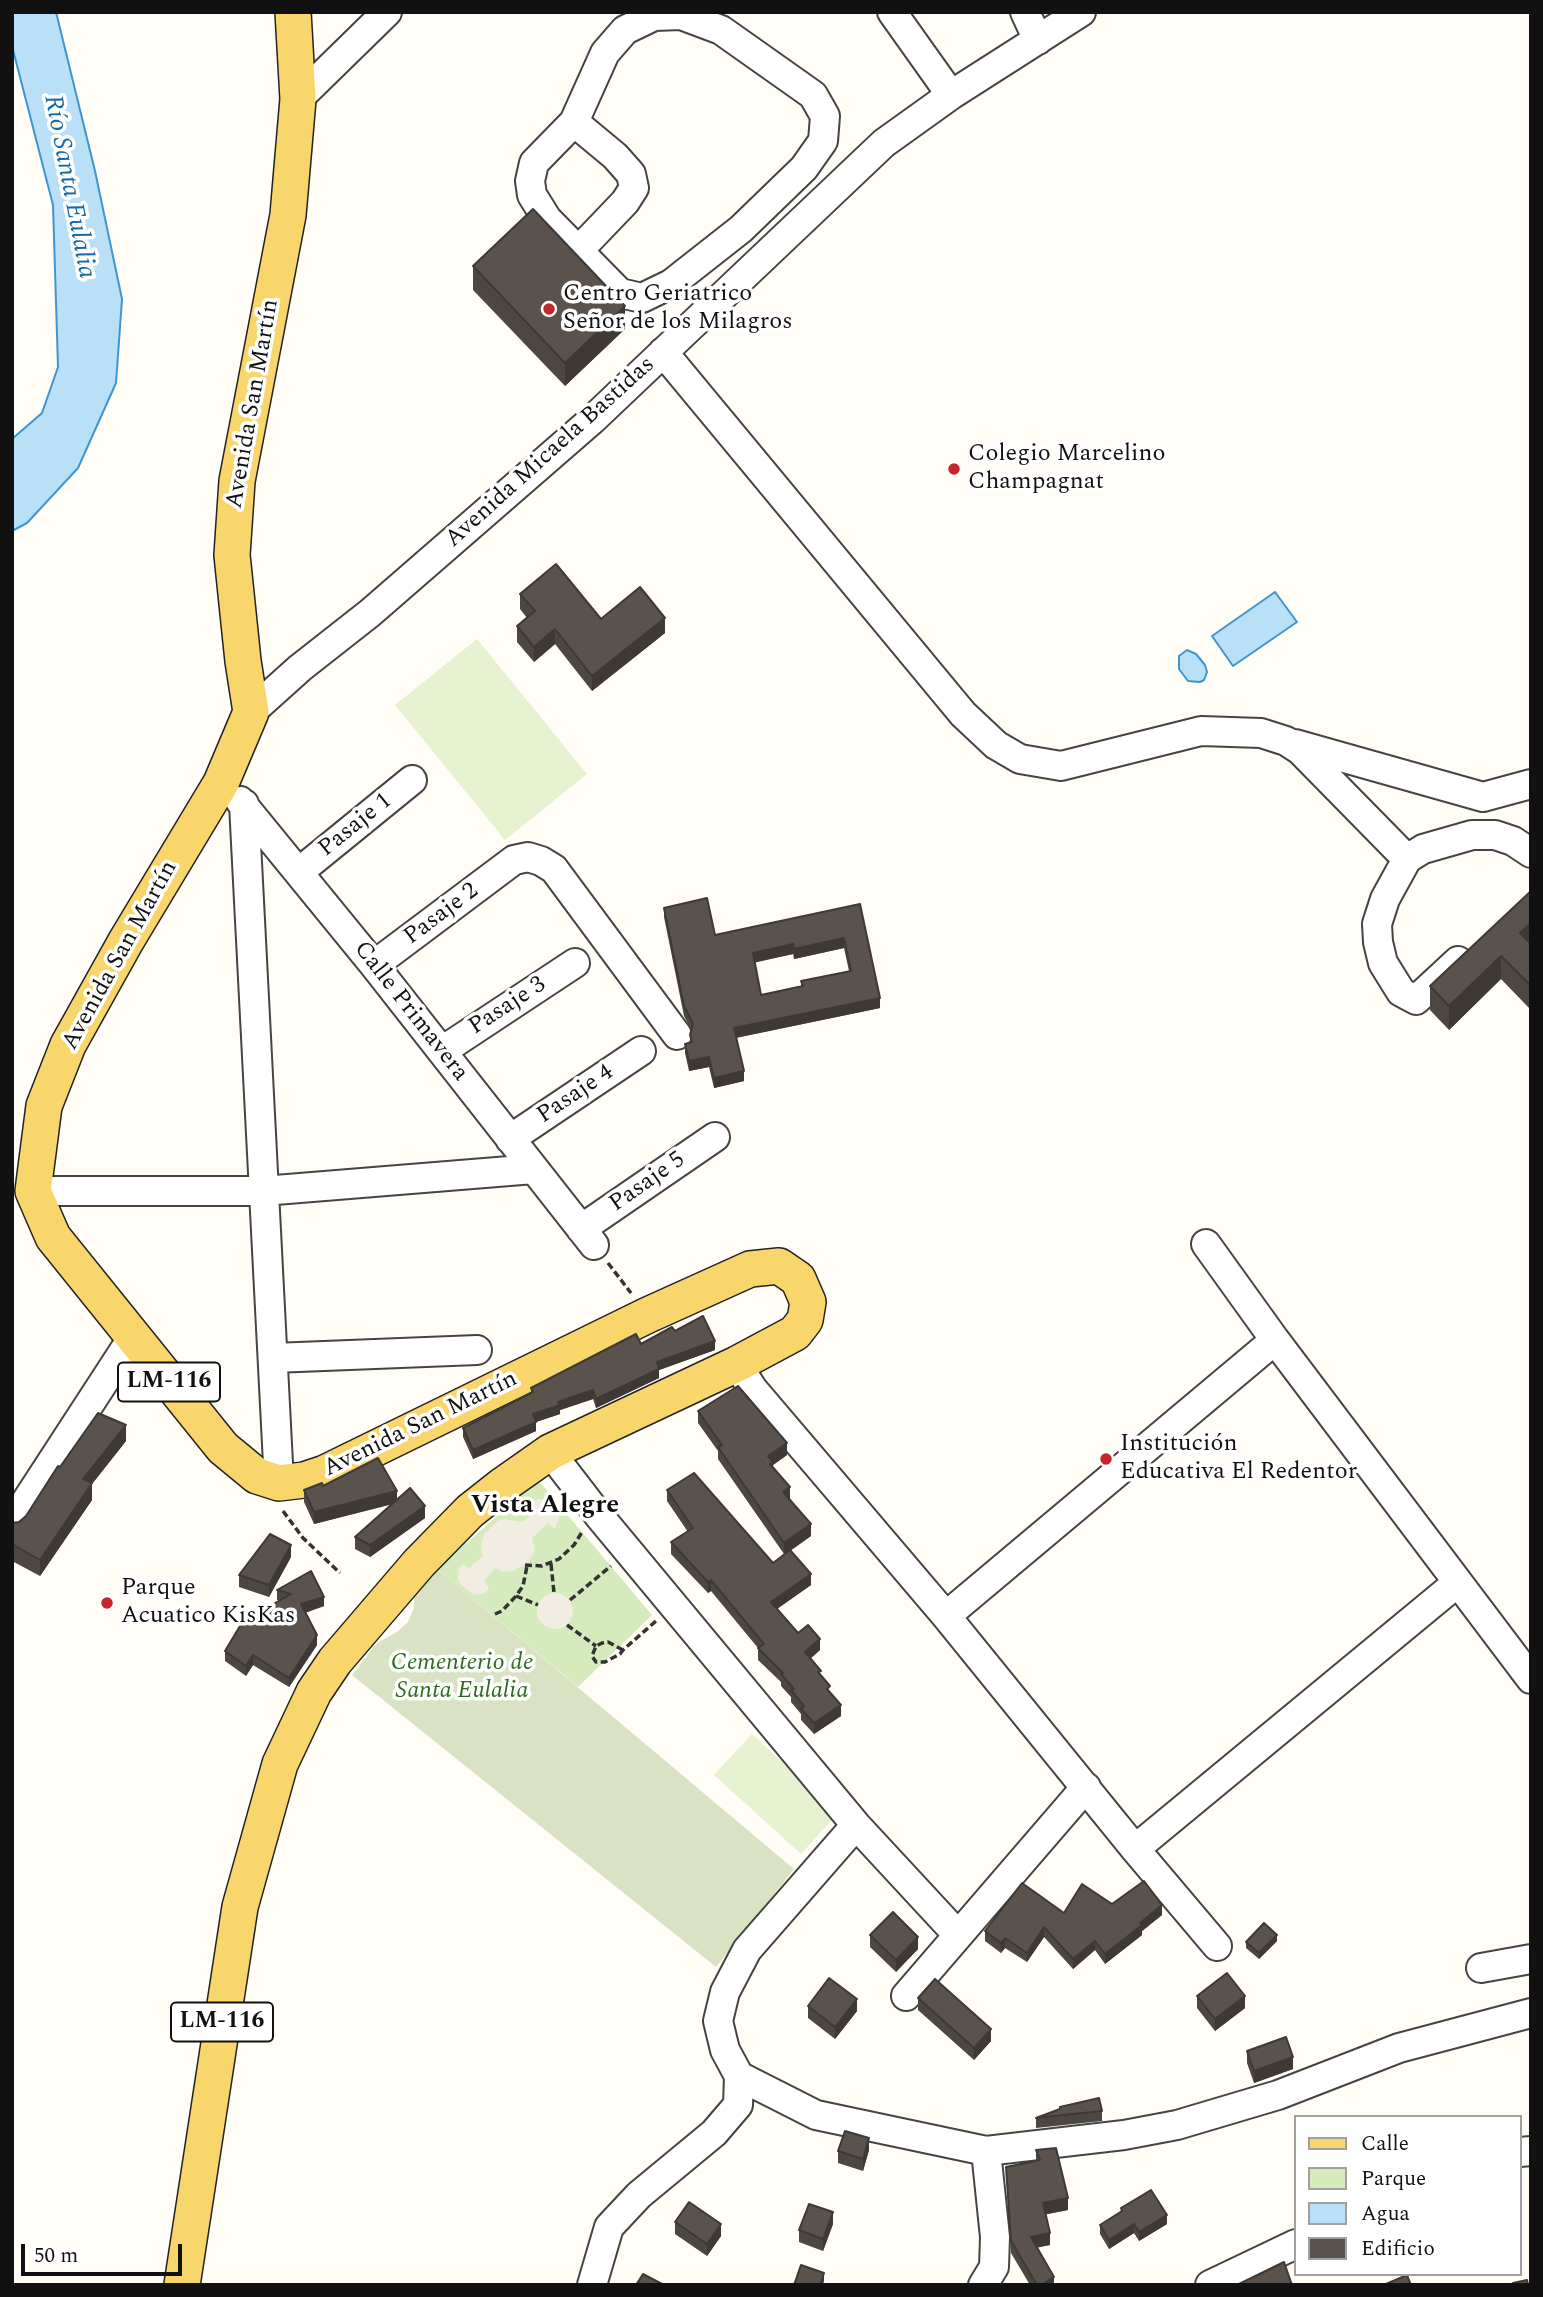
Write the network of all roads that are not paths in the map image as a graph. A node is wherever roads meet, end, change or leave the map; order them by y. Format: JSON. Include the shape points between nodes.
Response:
{"nodes":[{"id":1,"x":293,"y":12,"type":"edge"},
{"id":2,"x":387,"y":12,"type":"edge"},
{"id":3,"x":892,"y":12,"type":"edge"},
{"id":4,"x":1025,"y":12,"type":"edge"},
{"id":5,"x":1080,"y":12,"type":"edge"},
{"id":6,"x":1038,"y":40,"type":"junction"},
{"id":7,"x":951,"y":95,"type":"junction"},
{"id":8,"x":298,"y":99,"type":"junction"},
{"id":9,"x":574,"y":122,"type":"junction"},
{"id":10,"x":741,"y":229,"type":"junction"},
{"id":11,"x":579,"y":250,"type":"junction"},
{"id":12,"x":768,"y":253,"type":"junction"},
{"id":13,"x":663,"y":352,"type":"junction"},
{"id":14,"x":251,"y":712,"type":"junction"},
{"id":15,"x":1286,"y":741,"type":"junction"},
{"id":16,"x":412,"y":780,"type":"dead end"},
{"id":17,"x":1529,"y":786,"type":"edge"},
{"id":18,"x":232,"y":793,"type":"junction"},
{"id":19,"x":1531,"y":853,"type":"edge"},
{"id":20,"x":1408,"y":859,"type":"junction"},
{"id":21,"x":299,"y":872,"type":"junction"},
{"id":22,"x":1474,"y":946,"type":"edge"},
{"id":23,"x":575,"y":963,"type":"dead end"},
{"id":24,"x":374,"y":965,"type":"junction"},
{"id":25,"x":677,"y":1035,"type":"dead end"},
{"id":26,"x":442,"y":1051,"type":"junction"},
{"id":27,"x":641,"y":1051,"type":"dead end"},
{"id":28,"x":715,"y":1137,"type":"dead end"},
{"id":29,"x":510,"y":1139,"type":"junction"},
{"id":30,"x":534,"y":1169,"type":"junction"},
{"id":31,"x":33,"y":1191,"type":"junction"},
{"id":32,"x":263,"y":1191,"type":"junction"},
{"id":33,"x":588,"y":1237,"type":"joint"},
{"id":34,"x":1206,"y":1244,"type":"dead end"},
{"id":35,"x":133,"y":1337,"type":"junction"},
{"id":36,"x":1275,"y":1340,"type":"junction"},
{"id":37,"x":477,"y":1350,"type":"dead end"},
{"id":38,"x":273,"y":1358,"type":"junction"},
{"id":39,"x":737,"y":1364,"type":"junction"},
{"id":40,"x":550,"y":1452,"type":"junction"},
{"id":41,"x":268,"y":1479,"type":"junction"},
{"id":42,"x":12,"y":1523,"type":"edge"},
{"id":43,"x":1458,"y":1583,"type":"junction"},
{"id":44,"x":946,"y":1616,"type":"junction"},
{"id":45,"x":1531,"y":1679,"type":"edge"},
{"id":46,"x":1086,"y":1787,"type":"junction"},
{"id":47,"x":856,"y":1825,"type":"junction"},
{"id":48,"x":1135,"y":1849,"type":"junction"},
{"id":49,"x":957,"y":1934,"type":"junction"},
{"id":50,"x":1217,"y":1946,"type":"dead end"},
{"id":51,"x":1531,"y":1958,"type":"edge"},
{"id":52,"x":1482,"y":1968,"type":"dead end"},
{"id":53,"x":906,"y":1996,"type":"dead end"},
{"id":54,"x":1531,"y":2013,"type":"edge"},
{"id":55,"x":739,"y":2076,"type":"junction"},
{"id":56,"x":986,"y":2151,"type":"junction"},
{"id":57,"x":1294,"y":2245,"type":"edge"},
{"id":58,"x":182,"y":2285,"type":"edge"},
{"id":59,"x":592,"y":2285,"type":"edge"},
{"id":60,"x":983,"y":2285,"type":"edge"},
{"id":61,"x":1210,"y":2285,"type":"edge"}],
"edges":[{"from":1,"to":8,"type":"main road","name":"Avenida San Martín"},
{"from":2,"to":8,"type":"street"},
{"from":3,"to":7,"type":"street"},
{"from":4,"to":6,"type":"street"},
{"from":5,"to":6,"type":"street","name":"Avenida Micaela Bastidas"},
{"from":6,"to":7,"type":"street","name":"Avenida Micaela Bastidas"},
{"from":7,"to":12,"type":"street","name":"Avenida Micaela Bastidas","via":[[884,143]]},
{"from":8,"to":14,"type":"main road","name":"Avenida San Martín","via":[[288,215],[237,481],[232,555]]},
{"from":9,"to":10,"type":"street","via":[[605,53],[625,30],[654,16],[681,15],[721,30],[813,94],[825,116],[823,141],[804,168]]},
{"from":9,"to":11,"type":"street","via":[[534,163],[530,181],[532,195],[547,219]]},
{"from":9,"to":11,"type":"street","via":[[615,156],[631,174],[634,188]]},
{"from":10,"to":11,"type":"street","via":[[671,284],[642,298],[620,293]]},
{"from":10,"to":12,"type":"street"},
{"from":12,"to":13,"type":"street","name":"Avenida Micaela Bastidas"},
{"from":13,"to":14,"type":"street","name":"Avenida Micaela Bastidas","via":[[592,420]]},
{"from":13,"to":15,"type":"street","via":[[963,714],[996,745],[1020,759],[1061,766],[1201,731],[1262,733]]},
{"from":14,"to":18,"type":"main road","name":"Avenida San Martín","number":"LM-116"},
{"from":15,"to":17,"type":"street","via":[[1483,797]]},
{"from":15,"to":20,"type":"street"},
{"from":16,"to":21,"type":"street","name":"Pasaje 1"},
{"from":18,"to":21,"type":"street","name":"Calle Primavera"},
{"from":18,"to":31,"type":"main road","name":"Avenida San Martín","number":"LM-116","via":[[126,941],[68,1045],[44,1106]]},
{"from":18,"to":32,"type":"street"},
{"from":19,"to":20,"type":"street","via":[[1495,835],[1472,835],[1423,849]]},
{"from":20,"to":22,"type":"street","via":[[1385,899],[1377,924],[1383,962],[1401,992],[1416,1000]]},
{"from":21,"to":24,"type":"street","name":"Calle Primavera"},
{"from":23,"to":26,"type":"street","name":"Pasaje 3"},
{"from":24,"to":25,"type":"street","name":"Pasaje 2","via":[[514,860],[541,861],[555,869]]},
{"from":24,"to":26,"type":"street","name":"Calle Primavera"},
{"from":26,"to":29,"type":"street","name":"Calle Primavera"},
{"from":27,"to":29,"type":"street","name":"Pasaje 4"},
{"from":28,"to":33,"type":"street","name":"Pasaje 5"},
{"from":29,"to":30,"type":"street","name":"Calle Primavera"},
{"from":30,"to":32,"type":"street"},
{"from":30,"to":33,"type":"street","name":"Calle Primavera"},
{"from":31,"to":32,"type":"street"},
{"from":31,"to":35,"type":"main road","name":"Avenida San Martín","number":"LM-116","via":[[52,1237]]},
{"from":32,"to":38,"type":"street"},
{"from":34,"to":36,"type":"street"},
{"from":35,"to":41,"type":"main road","name":"Avenida San Martín","number":"LM-116","via":[[223,1448]]},
{"from":35,"to":42,"type":"street"},
{"from":36,"to":43,"type":"street"},
{"from":36,"to":44,"type":"street"},
{"from":37,"to":38,"type":"street"},
{"from":38,"to":41,"type":"street"},
{"from":39,"to":40,"type":"main road","name":"Avenida San Martín","number":"LM-116"},
{"from":39,"to":41,"type":"main road","name":"Avenida San Martín","number":"LM-116","via":[[794,1333],[805,1320],[808,1302],[798,1279],[779,1266],[750,1269],[648,1315],[325,1473],[304,1480]]},
{"from":39,"to":44,"type":"street","via":[[752,1388]]},
{"from":40,"to":47,"type":"street"},
{"from":40,"to":58,"type":"main road","name":"Avenida San Martín","number":"LM-116","via":[[470,1511],[360,1631],[314,1692],[281,1764],[240,1907]]},
{"from":43,"to":45,"type":"street"},
{"from":43,"to":48,"type":"street"},
{"from":44,"to":46,"type":"street"},
{"from":46,"to":48,"type":"street"},
{"from":46,"to":49,"type":"street"},
{"from":47,"to":49,"type":"street"},
{"from":47,"to":55,"type":"street","via":[[747,1950],[725,1992],[718,2021],[725,2050]]},
{"from":48,"to":50,"type":"street"},
{"from":49,"to":53,"type":"street"},
{"from":51,"to":52,"type":"street"},
{"from":54,"to":56,"type":"street","via":[[1399,2048],[1278,2095],[1177,2125]]},
{"from":55,"to":56,"type":"street","via":[[816,2115]]},
{"from":55,"to":59,"type":"street","via":[[738,2105],[722,2124],[609,2227]]},
{"from":56,"to":60,"type":"street","via":[[995,2237],[994,2267]]},
{"from":57,"to":61,"type":"street"}]}
